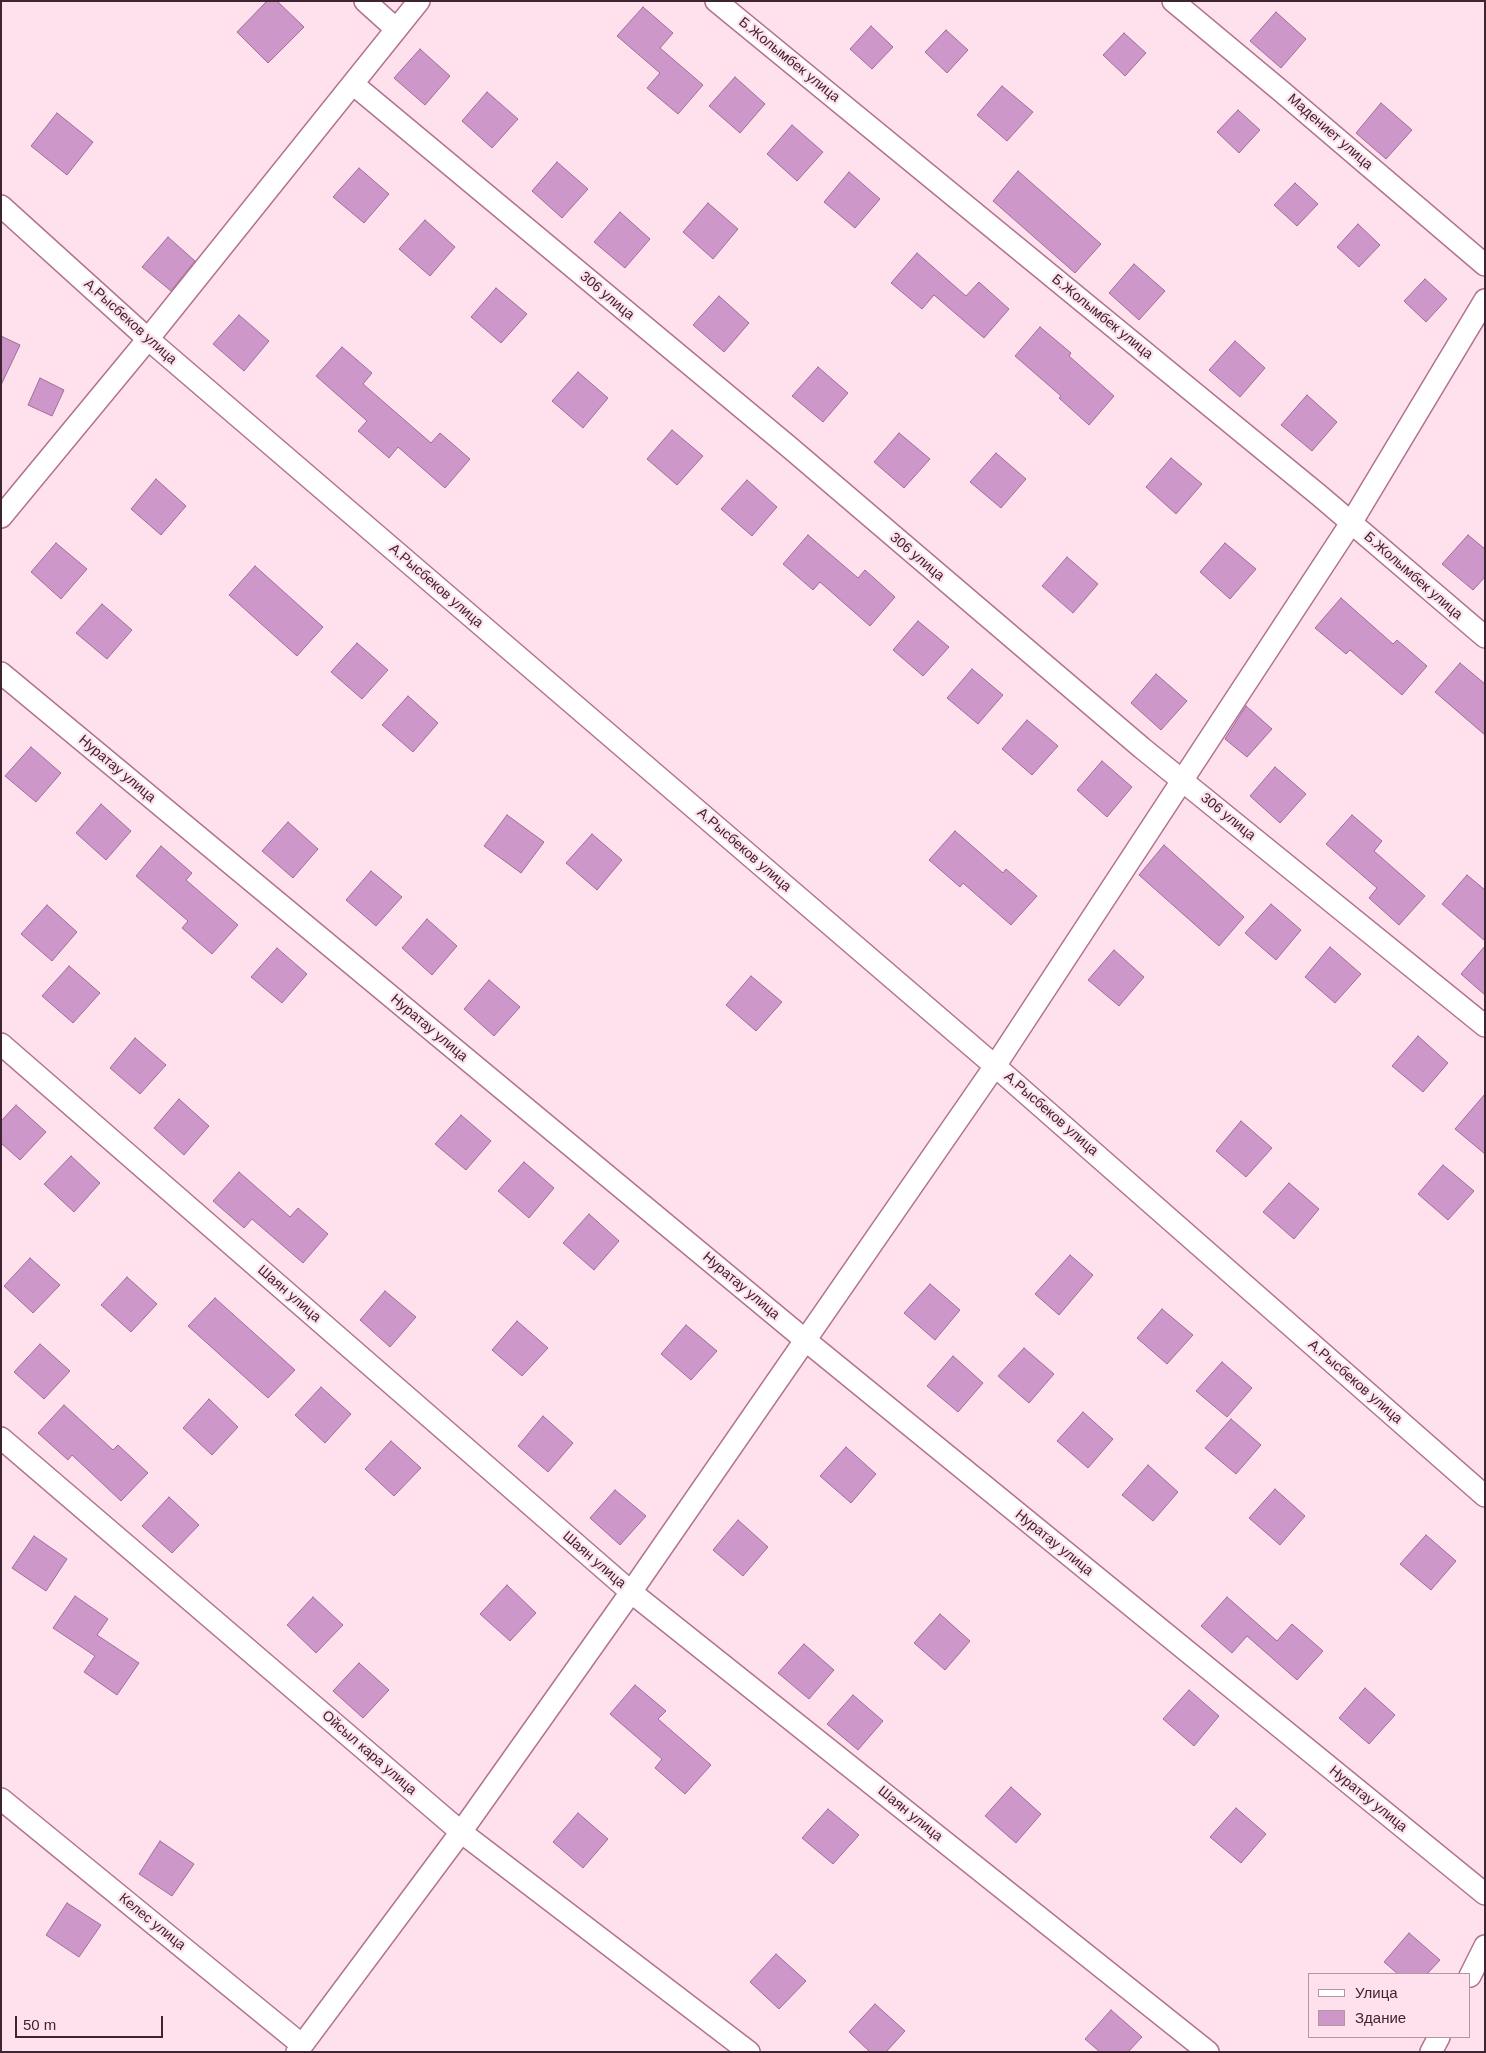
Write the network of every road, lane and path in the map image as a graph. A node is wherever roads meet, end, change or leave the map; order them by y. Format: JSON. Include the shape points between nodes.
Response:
{"nodes":[{"id":1,"x":365,"y":1,"type":"edge"},
{"id":2,"x":419,"y":1,"type":"edge"},
{"id":3,"x":716,"y":1,"type":"edge"},
{"id":4,"x":1173,"y":1,"type":"edge"},
{"id":5,"x":396,"y":29,"type":"junction"},
{"id":6,"x":353,"y":84,"type":"junction"},
{"id":7,"x":1,"y":206,"type":"edge"},
{"id":8,"x":1485,"y":266,"type":"edge"},
{"id":9,"x":1485,"y":300,"type":"edge"},
{"id":10,"x":148,"y":339,"type":"junction"},
{"id":11,"x":1,"y":517,"type":"edge"},
{"id":12,"x":1351,"y":523,"type":"junction"},
{"id":13,"x":1485,"y":637,"type":"edge"},
{"id":14,"x":1,"y":673,"type":"edge"},
{"id":15,"x":1181,"y":780,"type":"junction"},
{"id":16,"x":1485,"y":1026,"type":"edge"},
{"id":17,"x":1,"y":1044,"type":"edge"},
{"id":18,"x":995,"y":1066,"type":"junction"},
{"id":19,"x":804,"y":1339,"type":"junction"},
{"id":20,"x":1,"y":1438,"type":"edge"},
{"id":21,"x":1485,"y":1496,"type":"edge"},
{"id":22,"x":631,"y":1592,"type":"junction"},
{"id":23,"x":1,"y":1799,"type":"edge"},
{"id":24,"x":461,"y":1832,"type":"junction"},
{"id":25,"x":1485,"y":1894,"type":"edge"},
{"id":26,"x":1485,"y":1946,"type":"edge"},
{"id":27,"x":1471,"y":1974,"type":"edge"},
{"id":28,"x":1438,"y":2038,"type":"edge"},
{"id":29,"x":300,"y":2048,"type":"edge"},
{"id":30,"x":749,"y":2052,"type":"edge"},
{"id":31,"x":1208,"y":2052,"type":"edge"},
{"id":32,"x":1431,"y":2052,"type":"edge"}],
"edges":[{"from":1,"to":5,"type":"street"},
{"from":2,"to":5,"type":"street"},
{"from":3,"to":12,"type":"street","name":"Б.Жолымбек улица"},
{"from":4,"to":8,"type":"street","name":"Мадениет улица"},
{"from":5,"to":6,"type":"street"},
{"from":6,"to":10,"type":"street"},
{"from":6,"to":15,"type":"street","name":"306 улица","via":[[788,446]]},
{"from":7,"to":10,"type":"street","name":"А.Рысбеков улица"},
{"from":9,"to":12,"type":"street"},
{"from":10,"to":11,"type":"street"},
{"from":10,"to":18,"type":"street","name":"А.Рысбеков улица"},
{"from":12,"to":13,"type":"street","name":"Б.Жолымбек улица"},
{"from":12,"to":15,"type":"street"},
{"from":14,"to":19,"type":"street","name":"Нуратау улица"},
{"from":15,"to":16,"type":"street","name":"306 улица"},
{"from":15,"to":18,"type":"street"},
{"from":17,"to":22,"type":"street","name":"Шаян улица"},
{"from":18,"to":19,"type":"street"},
{"from":18,"to":21,"type":"street","name":"А.Рысбеков улица"},
{"from":19,"to":22,"type":"street"},
{"from":19,"to":25,"type":"street","name":"Нуратау улица"},
{"from":20,"to":24,"type":"street","name":"Ойсыл кара улица"},
{"from":22,"to":24,"type":"street"},
{"from":22,"to":31,"type":"street","name":"Шаян улица"},
{"from":23,"to":29,"type":"street","name":"Келес улица"},
{"from":24,"to":29,"type":"street"},
{"from":24,"to":30,"type":"street","name":"Ойсыл кара улица"},
{"from":26,"to":27,"type":"street"},
{"from":28,"to":32,"type":"street"}]}
